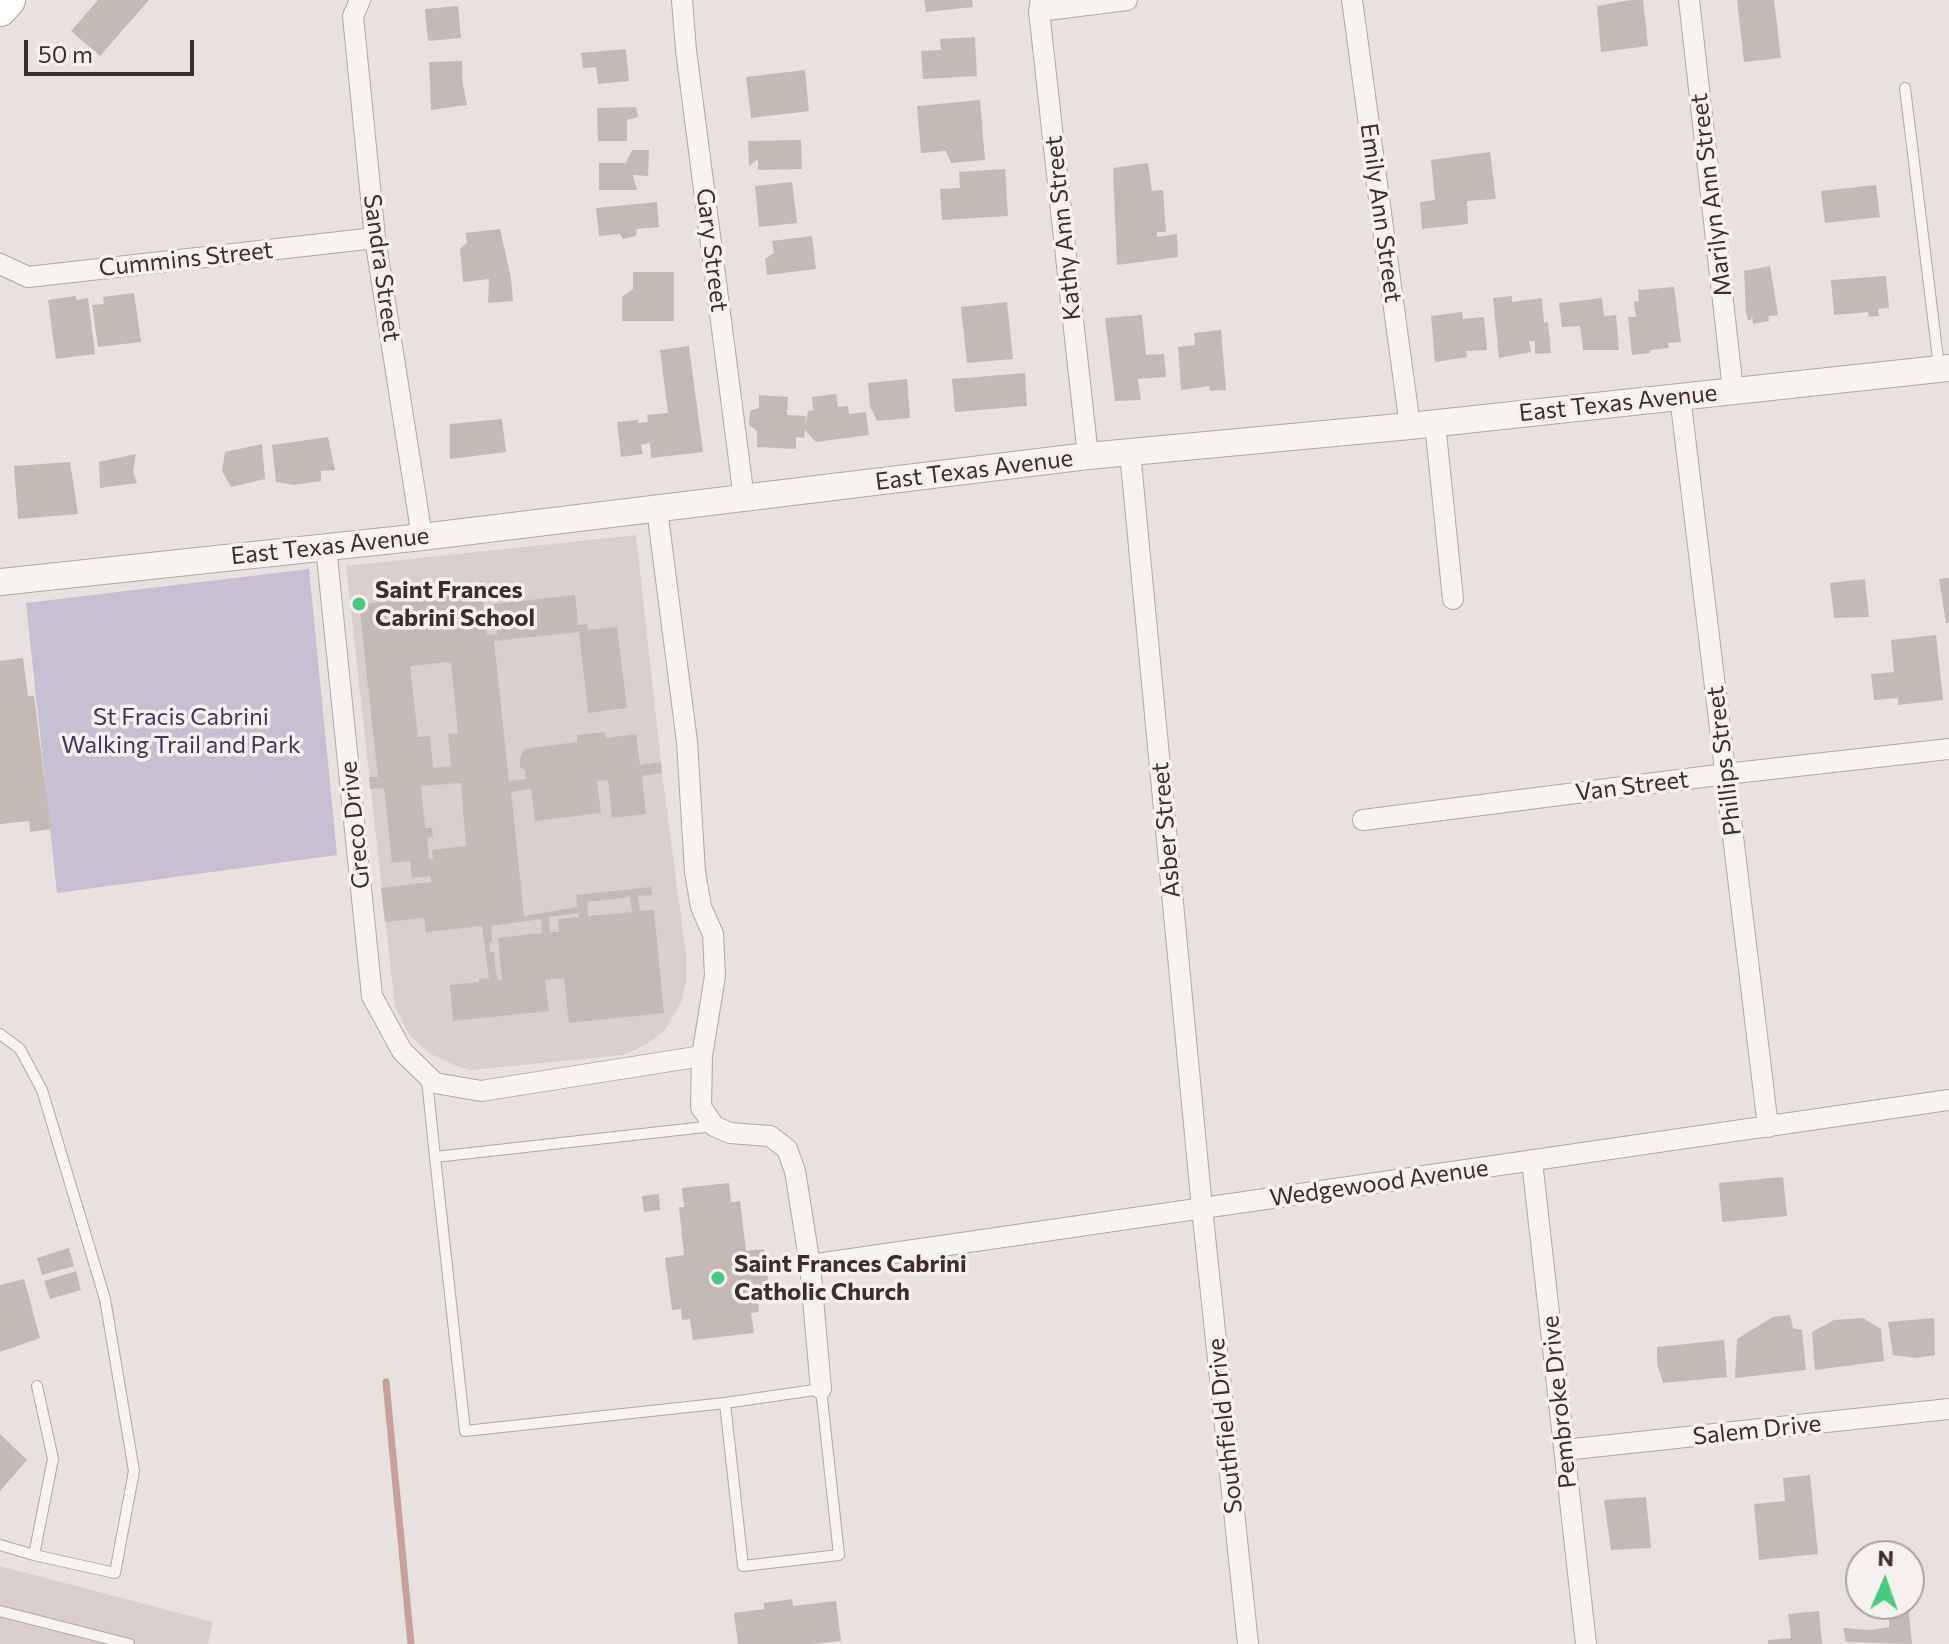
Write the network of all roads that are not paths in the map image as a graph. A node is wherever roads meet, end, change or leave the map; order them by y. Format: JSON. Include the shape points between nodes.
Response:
{"nodes":[{"id":1,"x":8,"y":0,"type":"edge"},
{"id":2,"x":360,"y":0,"type":"edge"},
{"id":3,"x":682,"y":0,"type":"edge"},
{"id":4,"x":1127,"y":0,"type":"edge"},
{"id":5,"x":1352,"y":0,"type":"edge"},
{"id":6,"x":1689,"y":0,"type":"edge"},
{"id":7,"x":1040,"y":5,"type":"edge"},
{"id":8,"x":0,"y":9,"type":"edge"},
{"id":9,"x":1905,"y":88,"type":"dead end"},
{"id":10,"x":375,"y":238,"type":"junction"},
{"id":11,"x":0,"y":264,"type":"edge"},
{"id":12,"x":1944,"y":369,"type":"edge"},
{"id":13,"x":1733,"y":390,"type":"junction"},
{"id":14,"x":1680,"y":396,"type":"junction"},
{"id":15,"x":1423,"y":424,"type":"junction"},
{"id":16,"x":1130,"y":452,"type":"junction"},
{"id":17,"x":1088,"y":456,"type":"junction"},
{"id":18,"x":744,"y":499,"type":"junction"},
{"id":19,"x":657,"y":509,"type":"junction"},
{"id":20,"x":422,"y":537,"type":"junction"},
{"id":21,"x":326,"y":547,"type":"junction"},
{"id":22,"x":0,"y":582,"type":"edge"},
{"id":23,"x":1453,"y":599,"type":"dead end"},
{"id":24,"x":1949,"y":749,"type":"edge"},
{"id":25,"x":1726,"y":774,"type":"junction"},
{"id":26,"x":1363,"y":820,"type":"dead end"},
{"id":27,"x":0,"y":1034,"type":"edge"},
{"id":28,"x":702,"y":1056,"type":"junction"},
{"id":29,"x":430,"y":1078,"type":"junction"},
{"id":30,"x":1949,"y":1100,"type":"edge"},
{"id":31,"x":714,"y":1126,"type":"junction"},
{"id":32,"x":1768,"y":1127,"type":"junction"},
{"id":33,"x":435,"y":1157,"type":"junction"},
{"id":34,"x":1532,"y":1161,"type":"junction"},
{"id":35,"x":1202,"y":1208,"type":"junction"},
{"id":36,"x":810,"y":1265,"type":"junction"},
{"id":37,"x":37,"y":1386,"type":"dead end"},
{"id":38,"x":821,"y":1389,"type":"junction"},
{"id":39,"x":725,"y":1403,"type":"junction"},
{"id":40,"x":1949,"y":1409,"type":"edge"},
{"id":41,"x":1564,"y":1450,"type":"junction"},
{"id":42,"x":0,"y":1545,"type":"edge"},
{"id":43,"x":34,"y":1555,"type":"junction"},
{"id":44,"x":0,"y":1611,"type":"edge"},
{"id":45,"x":129,"y":1644,"type":"edge"},
{"id":46,"x":1248,"y":1644,"type":"edge"},
{"id":47,"x":1586,"y":1644,"type":"edge"}],
"edges":[{"from":1,"to":8,"type":"main road"},
{"from":2,"to":10,"type":"street","name":"Sandra Street","via":[[353,16]]},
{"from":3,"to":18,"type":"street","name":"Gary Street"},
{"from":4,"to":7,"type":"street"},
{"from":5,"to":15,"type":"street","name":"Emily Ann Street"},
{"from":6,"to":13,"type":"street","name":"Marilyn Ann Street"},
{"from":7,"to":17,"type":"street","name":"Kathy Ann Street"},
{"from":9,"to":12,"type":"lane"},
{"from":10,"to":11,"type":"street","name":"Cummins Street","via":[[28,277]]},
{"from":10,"to":20,"type":"street","name":"Sandra Street"},
{"from":12,"to":13,"type":"street","name":"East Texas Avenue"},
{"from":13,"to":14,"type":"street","name":"East Texas Avenue"},
{"from":14,"to":15,"type":"street","name":"East Texas Avenue"},
{"from":14,"to":25,"type":"street","name":"Phillips Street"},
{"from":15,"to":16,"type":"street","name":"East Texas Avenue"},
{"from":15,"to":23,"type":"street"},
{"from":16,"to":17,"type":"street","name":"East Texas Avenue"},
{"from":16,"to":35,"type":"street","name":"Asber Street"},
{"from":17,"to":18,"type":"street","name":"East Texas Avenue"},
{"from":18,"to":19,"type":"street","name":"East Texas Avenue"},
{"from":19,"to":20,"type":"street","name":"East Texas Avenue"},
{"from":19,"to":28,"type":"street","via":[[687,742],[695,872],[713,934],[715,976]]},
{"from":20,"to":21,"type":"street","name":"East Texas Avenue"},
{"from":21,"to":22,"type":"street","name":"East Texas Avenue"},
{"from":21,"to":29,"type":"street","name":"Greco Drive","via":[[372,996],[402,1051]]},
{"from":24,"to":25,"type":"street","name":"Van Street"},
{"from":25,"to":26,"type":"street","name":"Van Street"},
{"from":25,"to":32,"type":"street","name":"Phillips Street"},
{"from":27,"to":43,"type":"lane","via":[[20,1049],[42,1090],[105,1299],[134,1471],[115,1573]]},
{"from":28,"to":29,"type":"street","via":[[481,1091]]},
{"from":28,"to":31,"type":"street","via":[[701,1107]]},
{"from":29,"to":33,"type":"lane"},
{"from":30,"to":32,"type":"street","name":"Wedgewood Avenue"},
{"from":31,"to":33,"type":"lane"},
{"from":31,"to":36,"type":"street","via":[[730,1133],[770,1136],[787,1149]]},
{"from":32,"to":34,"type":"street","name":"Wedgewood Avenue"},
{"from":33,"to":39,"type":"lane","via":[[465,1431]]},
{"from":34,"to":35,"type":"street","name":"Wedgewood Avenue"},
{"from":34,"to":41,"type":"street","name":"Pembroke Drive"},
{"from":35,"to":36,"type":"street","name":"Wedgewood Avenue"},
{"from":35,"to":46,"type":"street","name":"Southfield Drive"},
{"from":36,"to":38,"type":"street"},
{"from":37,"to":43,"type":"lane","via":[[53,1459]]},
{"from":38,"to":39,"type":"lane"},
{"from":38,"to":39,"type":"lane","via":[[839,1555],[743,1566]]},
{"from":40,"to":41,"type":"street","name":"Salem Drive"},
{"from":41,"to":47,"type":"street","name":"Pembroke Drive"},
{"from":42,"to":43,"type":"lane"},
{"from":44,"to":45,"type":"lane"}]}
